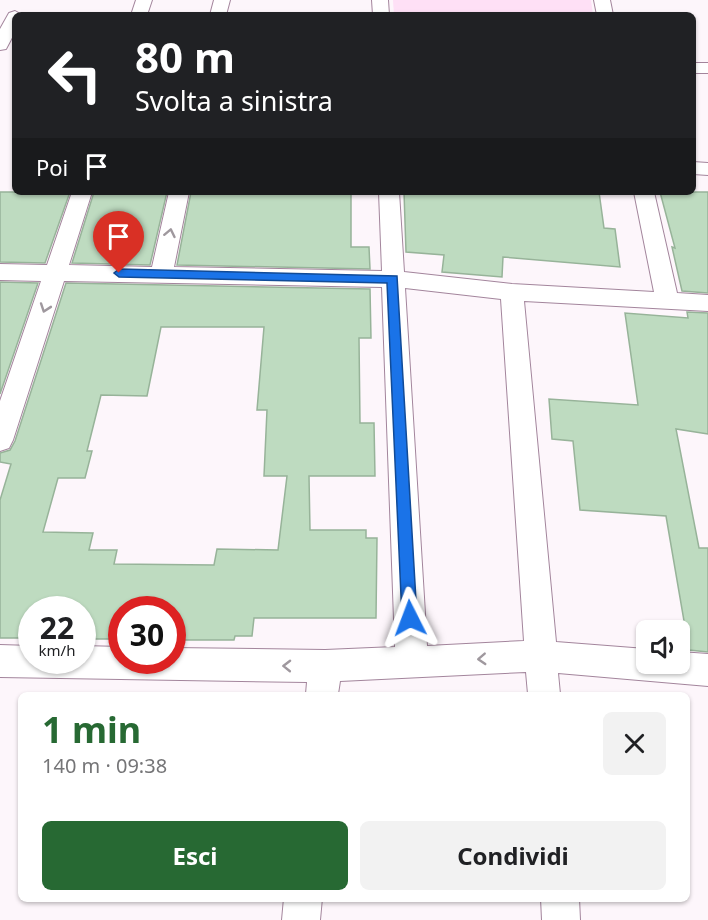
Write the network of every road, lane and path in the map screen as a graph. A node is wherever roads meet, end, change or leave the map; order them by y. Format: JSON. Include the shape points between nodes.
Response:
{"nodes":[{"id":1,"x":12,"y":21,"type":"edge"},
{"id":2,"x":0,"y":45,"type":"edge"},
{"id":3,"x":81,"y":195,"type":"edge"},
{"id":4,"x":178,"y":195,"type":"edge"},
{"id":5,"x":389,"y":195,"type":"edge"},
{"id":6,"x":645,"y":195,"type":"edge"},
{"id":7,"x":0,"y":272,"type":"edge"},
{"id":8,"x":56,"y":273,"type":"junction"},
{"id":9,"x":162,"y":273,"type":"junction"},
{"id":10,"x":393,"y":279,"type":"junction"},
{"id":11,"x":512,"y":292,"type":"junction"},
{"id":12,"x":667,"y":300,"type":"junction"},
{"id":13,"x":708,"y":303,"type":"edge"},
{"id":14,"x":0,"y":440,"type":"edge"},
{"id":15,"x":541,"y":656,"type":"junction"},
{"id":16,"x":0,"y":662,"type":"edge"},
{"id":17,"x":412,"y":663,"type":"junction"},
{"id":18,"x":708,"y":670,"type":"edge"},
{"id":19,"x":323,"y":680,"type":"edge"},
{"id":20,"x":544,"y":692,"type":"edge"},
{"id":21,"x":303,"y":902,"type":"edge"},
{"id":22,"x":560,"y":902,"type":"edge"},
{"id":23,"x":301,"y":920,"type":"edge"},
{"id":24,"x":561,"y":920,"type":"edge"}],
"edges":[{"from":1,"to":2,"type":"street"},
{"from":3,"to":8,"type":"street"},
{"from":9,"to":4,"type":"street","one_way":true},
{"from":5,"to":10,"type":"street"},
{"from":6,"to":12,"type":"street"},
{"from":7,"to":8,"type":"street"},
{"from":8,"to":9,"type":"street"},
{"from":8,"to":14,"type":"street","one_way":true},
{"from":9,"to":10,"type":"street"},
{"from":10,"to":11,"type":"street"},
{"from":10,"to":17,"type":"street"},
{"from":11,"to":12,"type":"street"},
{"from":11,"to":15,"type":"street"},
{"from":12,"to":13,"type":"street"},
{"from":15,"to":17,"type":"street","one_way":true},
{"from":15,"to":18,"type":"street"},
{"from":15,"to":20,"type":"street"},
{"from":19,"to":16,"type":"street","one_way":true},
{"from":17,"to":19,"type":"street"},
{"from":21,"to":23,"type":"street"},
{"from":22,"to":24,"type":"street"}]}
